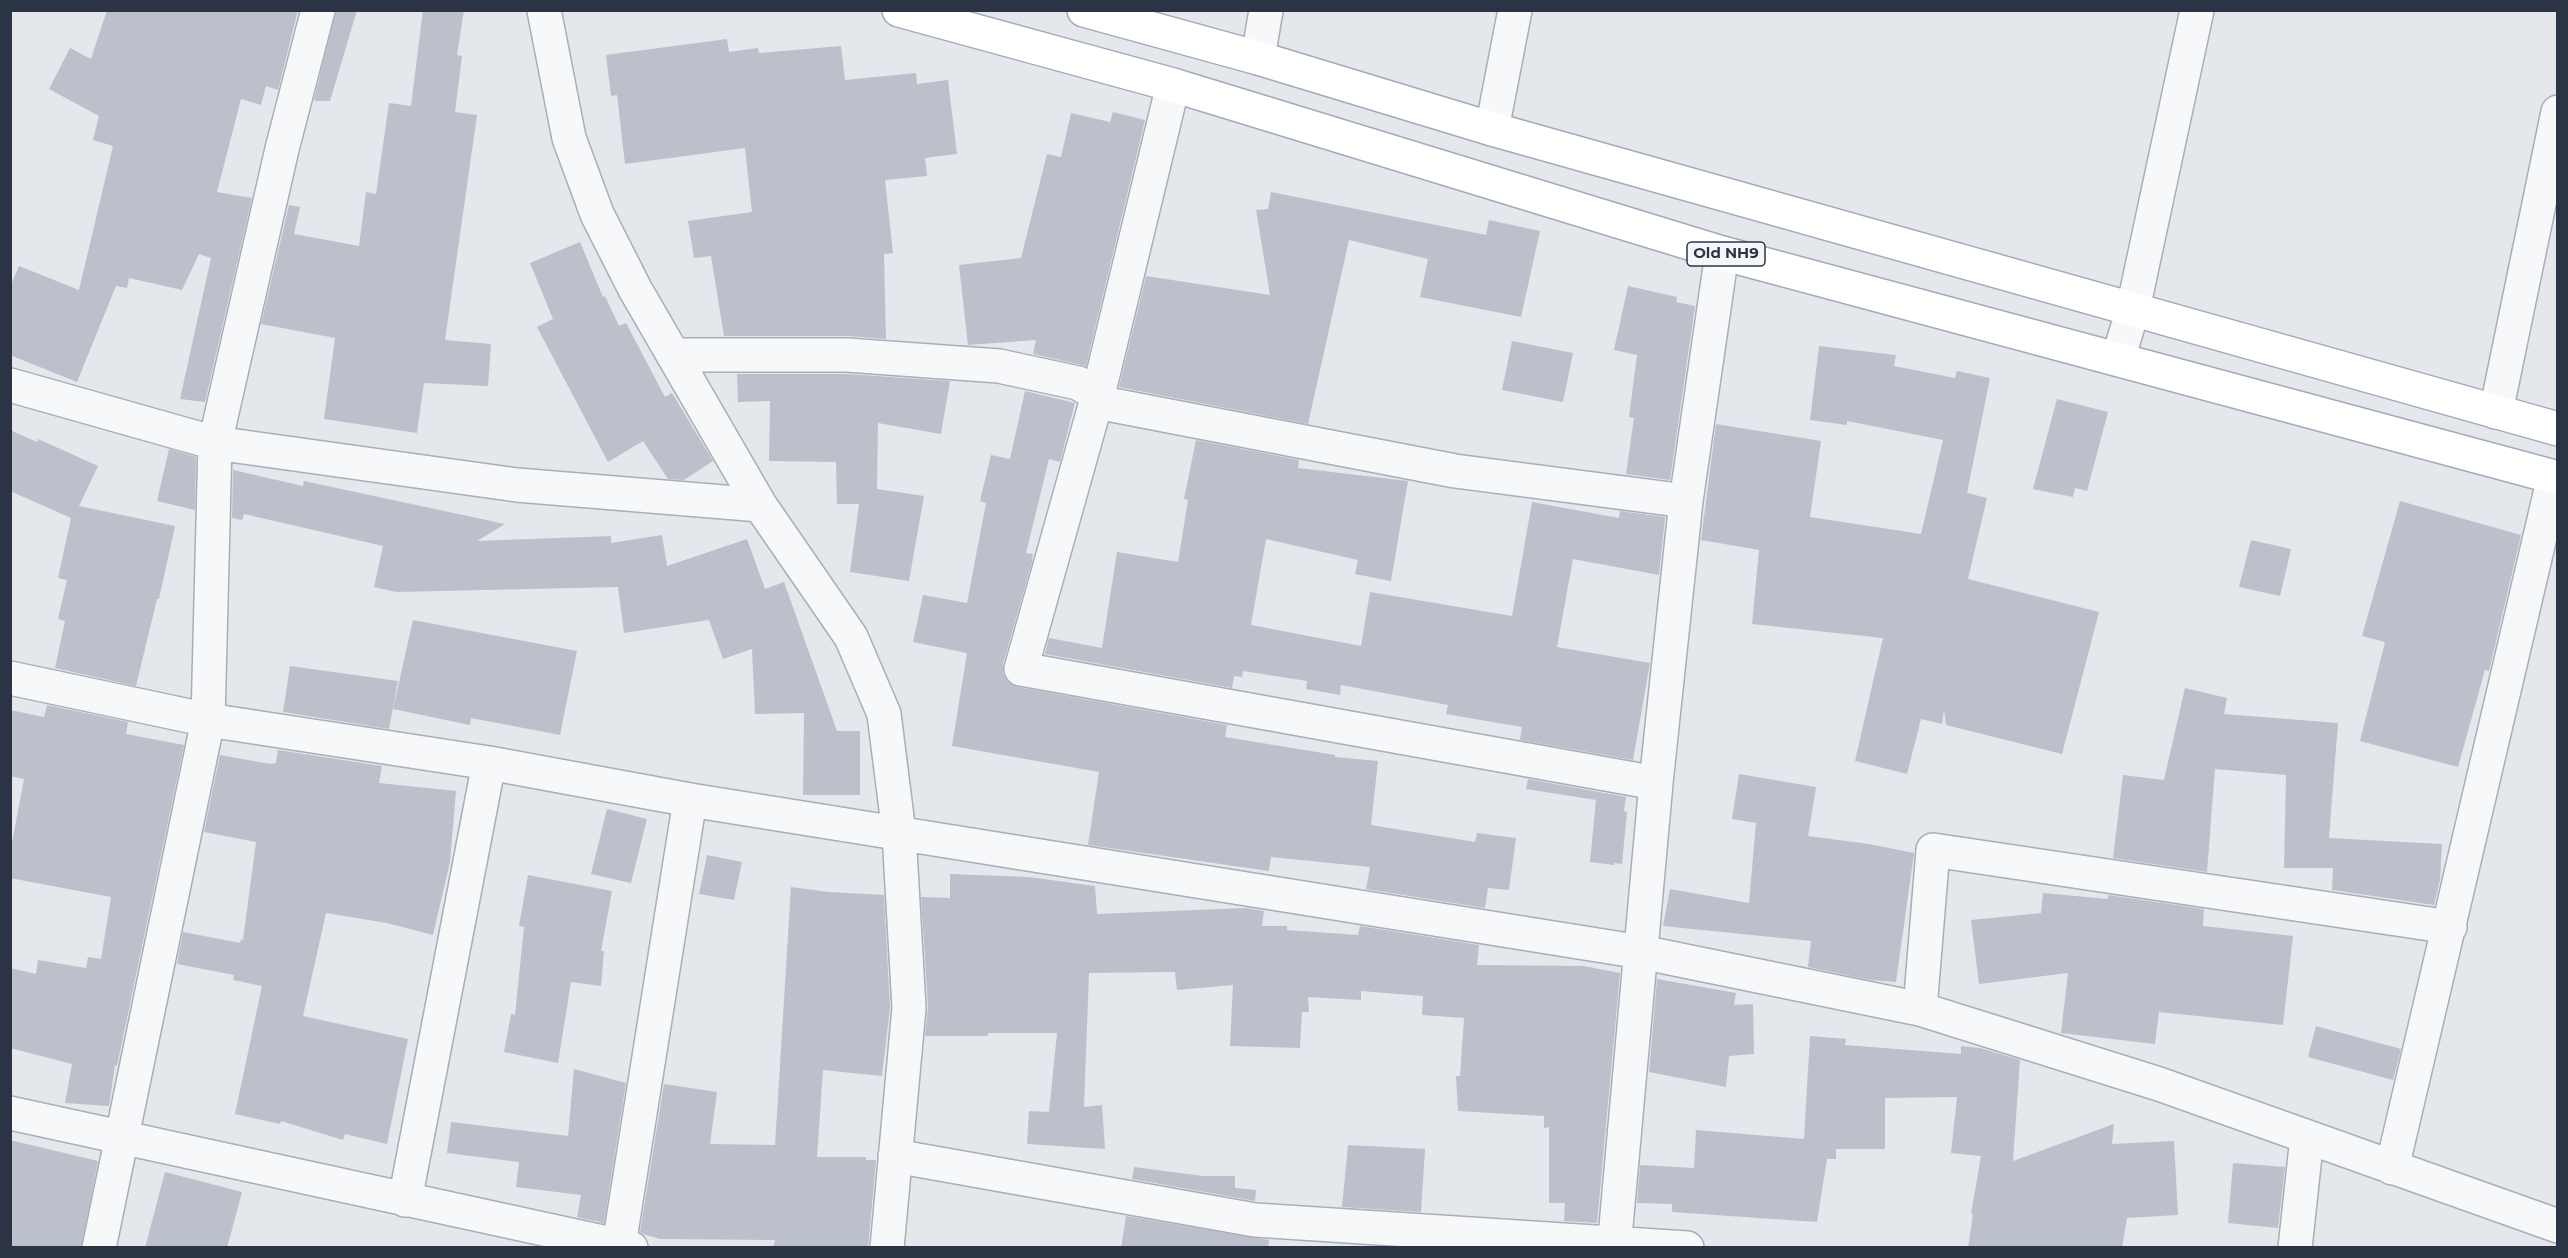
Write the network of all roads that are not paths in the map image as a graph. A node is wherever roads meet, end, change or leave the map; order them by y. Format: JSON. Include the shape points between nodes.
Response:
{"nodes":[{"id":1,"x":318,"y":10,"type":"edge"},
{"id":2,"x":544,"y":10,"type":"edge"},
{"id":3,"x":899,"y":10,"type":"edge"},
{"id":4,"x":1084,"y":10,"type":"edge"},
{"id":5,"x":1266,"y":10,"type":"edge"},
{"id":6,"x":1515,"y":10,"type":"edge"},
{"id":7,"x":2197,"y":10,"type":"edge"},
{"id":8,"x":1258,"y":58,"type":"junction"},
{"id":9,"x":1173,"y":85,"type":"junction"},
{"id":10,"x":2558,"y":112,"type":"edge"},
{"id":11,"x":1492,"y":129,"type":"junction"},
{"id":12,"x":1722,"y":253,"type":"junction"},
{"id":13,"x":2133,"y":309,"type":"junction"},
{"id":14,"x":673,"y":355,"type":"junction"},
{"id":15,"x":2118,"y":359,"type":"junction"},
{"id":16,"x":10,"y":385,"type":"edge"},
{"id":17,"x":1098,"y":395,"type":"junction"},
{"id":18,"x":2496,"y":411,"type":"junction"},
{"id":19,"x":2558,"y":429,"type":"edge"},
{"id":20,"x":215,"y":443,"type":"junction"},
{"id":21,"x":2556,"y":478,"type":"edge"},
{"id":22,"x":1686,"y":501,"type":"junction"},
{"id":23,"x":760,"y":505,"type":"junction"},
{"id":24,"x":10,"y":678,"type":"edge"},
{"id":25,"x":208,"y":720,"type":"junction"},
{"id":26,"x":489,"y":763,"type":"junction"},
{"id":27,"x":1656,"y":783,"type":"junction"},
{"id":28,"x":690,"y":800,"type":"junction"},
{"id":29,"x":899,"y":833,"type":"junction"},
{"id":30,"x":2450,"y":927,"type":"junction"},
{"id":31,"x":1641,"y":952,"type":"junction"},
{"id":32,"x":1920,"y":1009,"type":"junction"},
{"id":33,"x":10,"y":1113,"type":"edge"},
{"id":34,"x":2307,"y":1137,"type":"junction"},
{"id":35,"x":124,"y":1138,"type":"junction"},
{"id":36,"x":895,"y":1156,"type":"junction"},
{"id":37,"x":2392,"y":1168,"type":"junction"},
{"id":38,"x":405,"y":1200,"type":"junction"},
{"id":39,"x":2558,"y":1226,"type":"edge"},
{"id":40,"x":1456,"y":1240,"type":"edge"},
{"id":41,"x":1614,"y":1245,"type":"edge"},
{"id":42,"x":625,"y":1246,"type":"edge"},
{"id":43,"x":99,"y":1248,"type":"edge"},
{"id":44,"x":887,"y":1248,"type":"edge"},
{"id":45,"x":1687,"y":1248,"type":"edge"},
{"id":46,"x":2295,"y":1248,"type":"edge"}],
"edges":[{"from":1,"to":20,"type":"street"},
{"from":2,"to":14,"type":"street","via":[[569,138],[581,171],[603,225]]},
{"from":3,"to":9,"type":"main road","number":"Old NH9"},
{"from":4,"to":8,"type":"main road"},
{"from":5,"to":8,"type":"street"},
{"from":6,"to":11,"type":"street"},
{"from":7,"to":13,"type":"street"},
{"from":8,"to":11,"type":"main road"},
{"from":9,"to":12,"type":"main road","number":"Old NH9"},
{"from":9,"to":17,"type":"street"},
{"from":10,"to":18,"type":"street"},
{"from":11,"to":13,"type":"main road"},
{"from":12,"to":15,"type":"main road","number":"Old NH9"},
{"from":12,"to":22,"type":"street"},
{"from":13,"to":15,"type":"street"},
{"from":13,"to":18,"type":"main road"},
{"from":14,"to":17,"type":"street","via":[[847,356],[999,366],[1078,383]]},
{"from":14,"to":23,"type":"street"},
{"from":15,"to":21,"type":"main road","number":"Old NH9"},
{"from":16,"to":20,"type":"street"},
{"from":17,"to":22,"type":"street","via":[[1107,404],[1455,471]]},
{"from":17,"to":27,"type":"street","via":[[1021,669]]},
{"from":18,"to":19,"type":"main road"},
{"from":20,"to":23,"type":"street","via":[[517,485]]},
{"from":20,"to":25,"type":"street"},
{"from":21,"to":30,"type":"street"},
{"from":22,"to":27,"type":"street"},
{"from":23,"to":29,"type":"street","via":[[851,637],[884,714]]},
{"from":24,"to":25,"type":"street"},
{"from":25,"to":26,"type":"street"},
{"from":25,"to":35,"type":"street"},
{"from":26,"to":28,"type":"street"},
{"from":26,"to":38,"type":"street"},
{"from":27,"to":31,"type":"street"},
{"from":28,"to":29,"type":"street"},
{"from":28,"to":42,"type":"street"},
{"from":29,"to":31,"type":"street"},
{"from":29,"to":36,"type":"street","via":[[909,1008]]},
{"from":30,"to":32,"type":"street","via":[[1933,850]]},
{"from":30,"to":37,"type":"street"},
{"from":31,"to":32,"type":"street"},
{"from":31,"to":41,"type":"street"},
{"from":32,"to":34,"type":"street","via":[[2159,1084]]},
{"from":33,"to":35,"type":"street"},
{"from":34,"to":37,"type":"street"},
{"from":34,"to":46,"type":"street"},
{"from":35,"to":38,"type":"street"},
{"from":35,"to":43,"type":"street"},
{"from":36,"to":40,"type":"street","via":[[1256,1220]]},
{"from":36,"to":44,"type":"street"},
{"from":37,"to":39,"type":"street"},
{"from":38,"to":42,"type":"street"},
{"from":40,"to":41,"type":"street"},
{"from":41,"to":45,"type":"street"}]}
